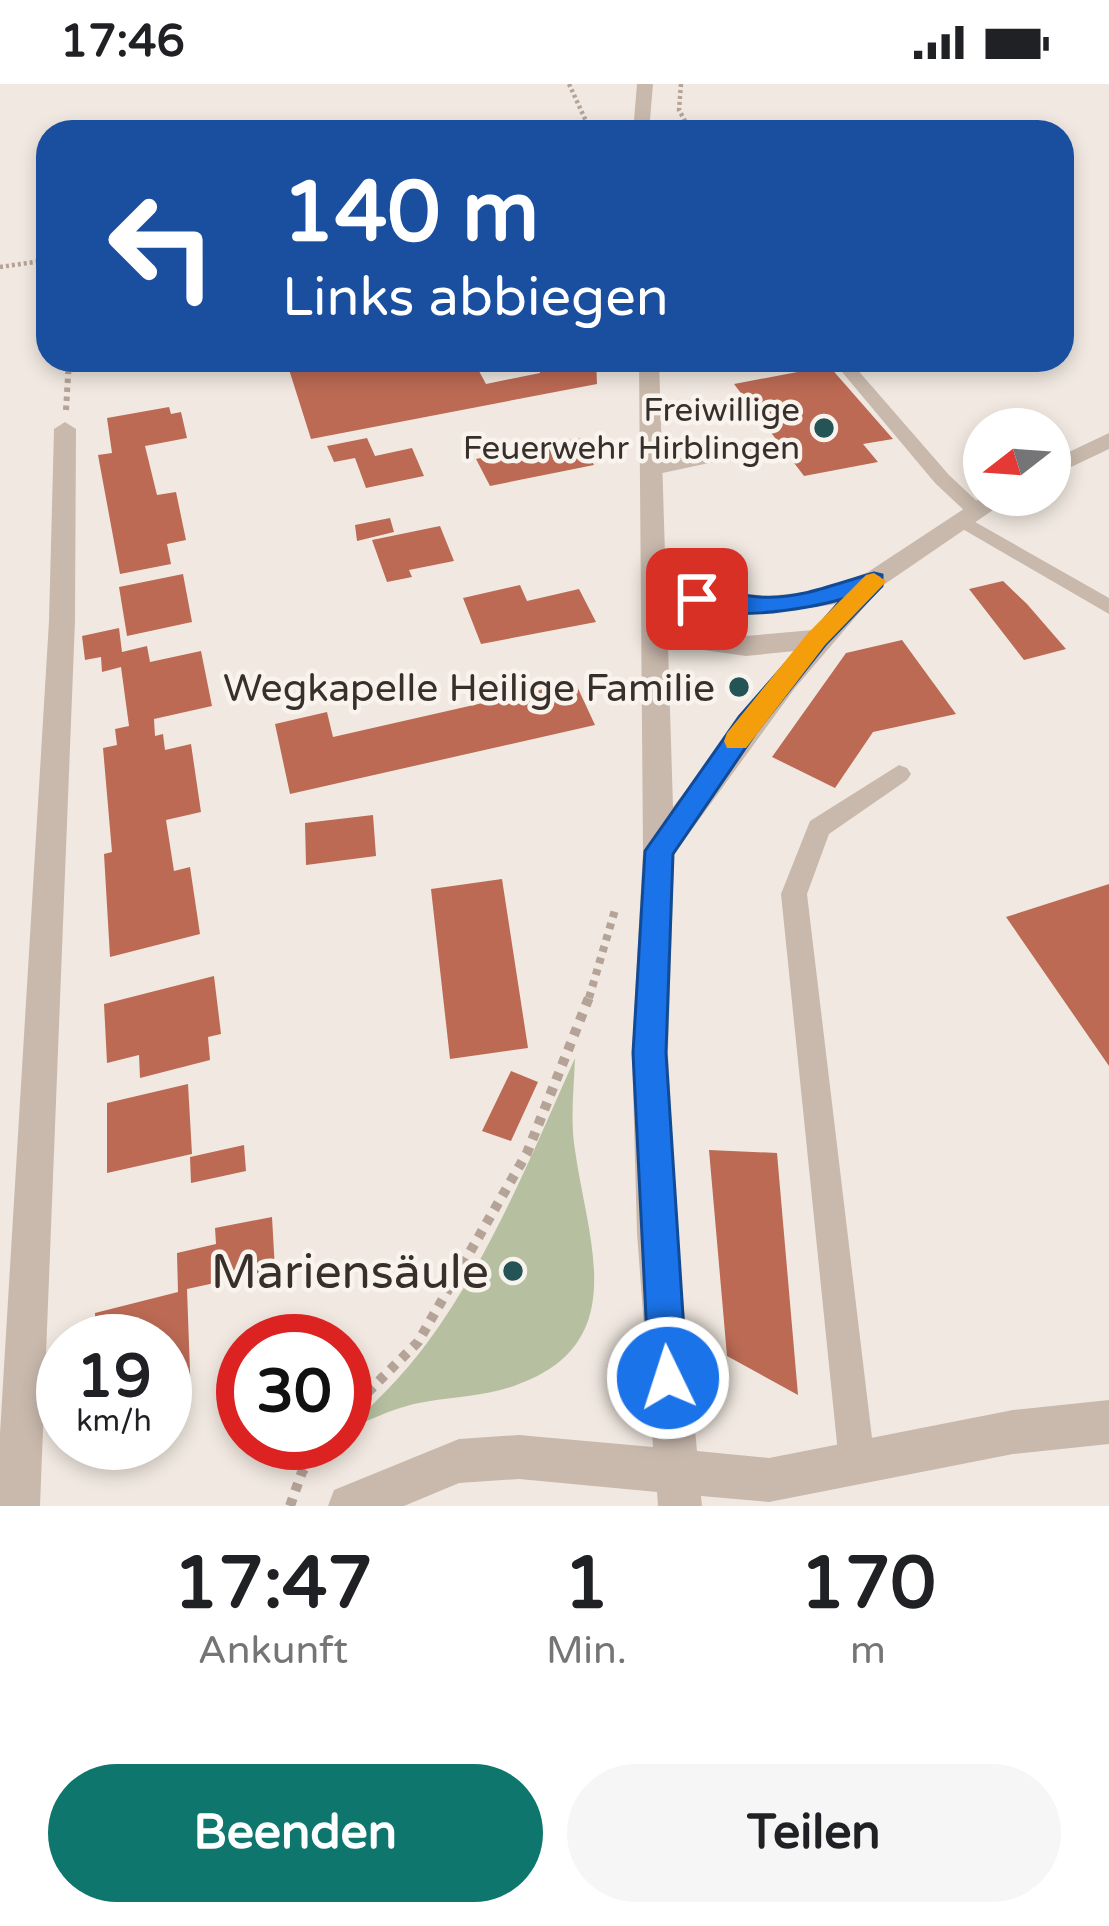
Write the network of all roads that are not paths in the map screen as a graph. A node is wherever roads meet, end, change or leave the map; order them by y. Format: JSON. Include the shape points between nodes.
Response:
{"nodes":[{"id":1,"x":645,"y":84,"type":"edge"},
{"id":2,"x":642,"y":120,"type":"edge"},
{"id":3,"x":649,"y":372,"type":"edge"},
{"id":4,"x":850,"y":372,"type":"edge"},
{"id":5,"x":65,"y":430,"type":"road end"},
{"id":6,"x":1109,"y":440,"type":"edge"},
{"id":7,"x":773,"y":444,"type":"dead end"},
{"id":8,"x":1071,"y":459,"type":"edge"},
{"id":9,"x":652,"y":469,"type":"junction"},
{"id":10,"x":963,"y":507,"type":"edge"},
{"id":11,"x":965,"y":516,"type":"edge"},
{"id":12,"x":971,"y":516,"type":"edge"},
{"id":13,"x":874,"y":580,"type":"junction"},
{"id":14,"x":657,"y":595,"type":"junction"},
{"id":15,"x":1109,"y":607,"type":"edge"},
{"id":16,"x":658,"y":634,"type":"junction"},
{"id":17,"x":817,"y":639,"type":"junction"},
{"id":18,"x":898,"y":774,"type":"dead end"},
{"id":19,"x":659,"y":851,"type":"junction"},
{"id":20,"x":1109,"y":1421,"type":"edge"},
{"id":21,"x":857,"y":1463,"type":"junction"},
{"id":22,"x":677,"y":1487,"type":"edge"},
{"id":23,"x":18,"y":1506,"type":"edge"},
{"id":24,"x":350,"y":1506,"type":"edge"}],
"edges":[{"from":1,"to":2,"type":"street"},
{"from":3,"to":9,"type":"street"},
{"from":4,"to":10,"type":"lane"},
{"from":5,"to":23,"type":"street"},
{"from":6,"to":8,"type":"street"},
{"from":7,"to":9,"type":"lane"},
{"from":9,"to":14,"type":"street"},
{"from":11,"to":13,"type":"street"},
{"from":12,"to":15,"type":"lane"},
{"from":13,"to":14,"type":"street","via":[[768,606]]},
{"from":13,"to":17,"type":"street"},
{"from":14,"to":16,"type":"street"},
{"from":16,"to":17,"type":"street","via":[[746,646]]},
{"from":16,"to":19,"type":"street"},
{"from":17,"to":19,"type":"street"},
{"from":18,"to":21,"type":"lane","via":[[818,828],[794,894]]},
{"from":19,"to":22,"type":"street","via":[[650,1053]]},
{"from":20,"to":21,"type":"street"},
{"from":21,"to":22,"type":"street"},
{"from":22,"to":24,"type":"street","via":[[519,1456],[459,1461]]}]}
